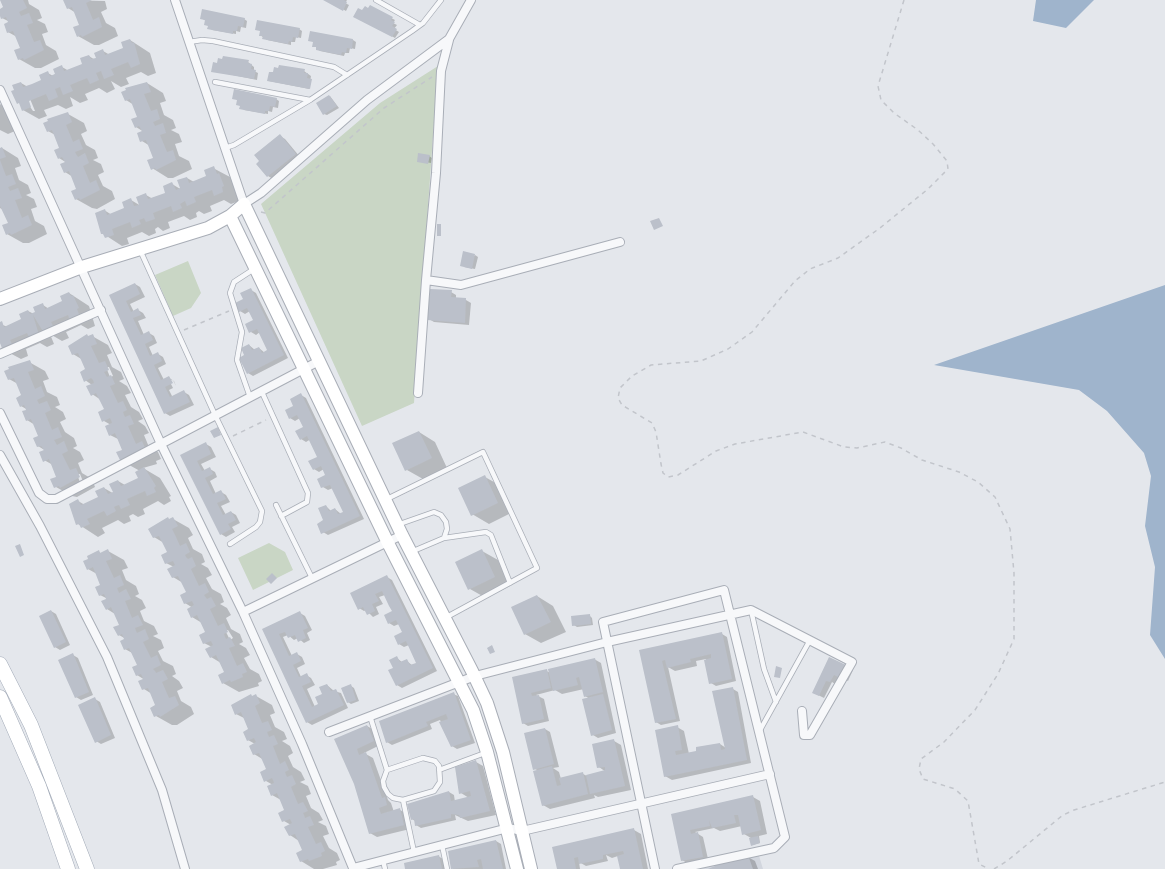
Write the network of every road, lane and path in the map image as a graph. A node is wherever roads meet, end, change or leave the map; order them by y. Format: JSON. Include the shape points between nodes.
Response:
{"nodes":[{"id":1,"x":175,"y":0,"type":"edge"},
{"id":2,"x":376,"y":0,"type":"edge"},
{"id":3,"x":441,"y":0,"type":"edge"},
{"id":4,"x":471,"y":0,"type":"edge"},
{"id":5,"x":904,"y":0,"type":"edge"},
{"id":6,"x":420,"y":25,"type":"junction"},
{"id":7,"x":449,"y":39,"type":"junction"},
{"id":8,"x":189,"y":42,"type":"junction"},
{"id":9,"x":441,"y":71,"type":"junction"},
{"id":10,"x":348,"y":75,"type":"junction"},
{"id":11,"x":215,"y":82,"type":"dead end"},
{"id":12,"x":0,"y":90,"type":"edge"},
{"id":13,"x":310,"y":100,"type":"junction"},
{"id":14,"x":225,"y":148,"type":"junction"},
{"id":15,"x":246,"y":208,"type":"junction"},
{"id":16,"x":230,"y":216,"type":"junction"},
{"id":17,"x":620,"y":242,"type":"dead end"},
{"id":18,"x":140,"y":250,"type":"junction"},
{"id":19,"x":82,"y":267,"type":"junction"},
{"id":20,"x":256,"y":267,"type":"junction"},
{"id":21,"x":426,"y":280,"type":"junction"},
{"id":22,"x":0,"y":299,"type":"edge"},
{"id":23,"x":234,"y":308,"type":"junction"},
{"id":24,"x":101,"y":310,"type":"junction"},
{"id":25,"x":177,"y":333,"type":"junction"},
{"id":26,"x":0,"y":354,"type":"edge"},
{"id":27,"x":319,"y":361,"type":"junction"},
{"id":28,"x":304,"y":368,"type":"junction"},
{"id":29,"x":261,"y":390,"type":"junction"},
{"id":30,"x":418,"y":393,"type":"dead end"},
{"id":31,"x":250,"y":397,"type":"junction"},
{"id":32,"x":0,"y":413,"type":"edge"},
{"id":33,"x":214,"y":415,"type":"junction"},
{"id":34,"x":259,"y":423,"type":"dead end"},
{"id":35,"x":232,"y":436,"type":"dead end"},
{"id":36,"x":162,"y":444,"type":"junction"},
{"id":37,"x":0,"y":455,"type":"edge"},
{"id":38,"x":386,"y":500,"type":"junction"},
{"id":39,"x":276,"y":505,"type":"dead end"},
{"id":40,"x":281,"y":516,"type":"junction"},
{"id":41,"x":400,"y":530,"type":"junction"},
{"id":42,"x":444,"y":537,"type":"junction"},
{"id":43,"x":388,"y":543,"type":"junction"},
{"id":44,"x":230,"y":544,"type":"dead end"},
{"id":45,"x":411,"y":552,"type":"junction"},
{"id":46,"x":313,"y":579,"type":"junction"},
{"id":47,"x":510,"y":583,"type":"junction"},
{"id":48,"x":751,"y":610,"type":"junction"},
{"id":49,"x":243,"y":612,"type":"junction"},
{"id":50,"x":731,"y":616,"type":"junction"},
{"id":51,"x":445,"y":618,"type":"junction"},
{"id":52,"x":810,"y":640,"type":"junction"},
{"id":53,"x":607,"y":642,"type":"junction"},
{"id":54,"x":0,"y":663,"type":"edge"},
{"id":55,"x":475,"y":676,"type":"junction"},
{"id":56,"x":460,"y":682,"type":"junction"},
{"id":57,"x":0,"y":697,"type":"edge"},
{"id":58,"x":776,"y":702,"type":"junction"},
{"id":59,"x":802,"y":711,"type":"dead end"},
{"id":60,"x":370,"y":717,"type":"junction"},
{"id":61,"x":329,"y":732,"type":"dead end"},
{"id":62,"x":759,"y":732,"type":"junction"},
{"id":63,"x":487,"y":752,"type":"junction"},
{"id":64,"x":387,"y":770,"type":"junction"},
{"id":65,"x":439,"y":770,"type":"junction"},
{"id":66,"x":770,"y":774,"type":"junction"},
{"id":67,"x":1165,"y":783,"type":"edge"},
{"id":68,"x":403,"y":800,"type":"junction"},
{"id":69,"x":641,"y":803,"type":"junction"},
{"id":70,"x":508,"y":828,"type":"junction"},
{"id":71,"x":522,"y":831,"type":"junction"},
{"id":72,"x":442,"y":845,"type":"junction"},
{"id":73,"x":414,"y":852,"type":"junction"},
{"id":74,"x":384,"y":864,"type":"edge"},
{"id":75,"x":68,"y":869,"type":"edge"},
{"id":76,"x":87,"y":869,"type":"edge"},
{"id":77,"x":185,"y":869,"type":"edge"},
{"id":78,"x":447,"y":869,"type":"edge"},
{"id":79,"x":517,"y":869,"type":"edge"},
{"id":80,"x":531,"y":869,"type":"edge"},
{"id":81,"x":655,"y":869,"type":"edge"},
{"id":82,"x":677,"y":869,"type":"edge"},
{"id":83,"x":989,"y":869,"type":"edge"},
{"id":84,"x":994,"y":869,"type":"edge"}],
"edges":[{"from":1,"to":8,"type":"street"},
{"from":2,"to":6,"type":"lane"},
{"from":3,"to":6,"type":"lane"},
{"from":4,"to":7,"type":"street"},
{"from":5,"to":83,"type":"path","via":[[880,77],[881,100],[933,144],[947,161],[948,169],[880,228],[838,258],[810,269],[795,281],[752,332],[728,349],[701,361],[651,365],[626,382],[618,398],[622,405],[652,423],[663,473],[668,477],[735,444],[803,432],[844,447],[885,442],[959,472],[995,497],[1010,529],[1014,639],[975,710],[921,759],[919,769],[923,779],[955,789],[968,801],[979,864]]},
{"from":6,"to":10,"type":"lane"},
{"from":7,"to":9,"type":"street"},
{"from":7,"to":15,"type":"street","via":[[367,100]]},
{"from":8,"to":10,"type":"lane","via":[[213,41],[334,67]]},
{"from":8,"to":14,"type":"street"},
{"from":9,"to":15,"type":"path","via":[[384,108],[265,213]]},
{"from":9,"to":21,"type":"street"},
{"from":10,"to":13,"type":"lane"},
{"from":11,"to":13,"type":"lane"},
{"from":12,"to":19,"type":"street"},
{"from":13,"to":14,"type":"lane"},
{"from":14,"to":15,"type":"street"},
{"from":15,"to":16,"type":"street"},
{"from":15,"to":27,"type":"street"},
{"from":16,"to":18,"type":"street"},
{"from":16,"to":20,"type":"street"},
{"from":17,"to":21,"type":"street","via":[[461,285]]},
{"from":18,"to":19,"type":"street"},
{"from":18,"to":25,"type":"lane"},
{"from":19,"to":22,"type":"street"},
{"from":19,"to":24,"type":"street"},
{"from":20,"to":23,"type":"lane","via":[[232,285]]},
{"from":20,"to":28,"type":"street"},
{"from":21,"to":30,"type":"street"},
{"from":23,"to":25,"type":"path"},
{"from":23,"to":31,"type":"lane","via":[[242,332],[236,357]]},
{"from":24,"to":26,"type":"street"},
{"from":24,"to":36,"type":"street"},
{"from":25,"to":33,"type":"lane"},
{"from":27,"to":28,"type":"street"},
{"from":27,"to":38,"type":"street"},
{"from":28,"to":29,"type":"street"},
{"from":28,"to":43,"type":"street"},
{"from":29,"to":31,"type":"street"},
{"from":29,"to":40,"type":"lane","via":[[308,493],[307,502]]},
{"from":31,"to":33,"type":"street"},
{"from":32,"to":36,"type":"street","via":[[39,493],[51,500]]},
{"from":33,"to":36,"type":"street"},
{"from":33,"to":44,"type":"lane","via":[[262,511],[256,527]]},
{"from":34,"to":35,"type":"path"},
{"from":36,"to":49,"type":"street"},
{"from":37,"to":77,"type":"street","via":[[107,657],[162,790]]},
{"from":38,"to":41,"type":"street"},
{"from":38,"to":47,"type":"lane","via":[[483,452],[537,568]]},
{"from":39,"to":40,"type":"lane"},
{"from":40,"to":46,"type":"lane"},
{"from":41,"to":42,"type":"lane","via":[[425,513],[434,512],[446,522]]},
{"from":41,"to":43,"type":"street"},
{"from":41,"to":45,"type":"street"},
{"from":42,"to":45,"type":"lane"},
{"from":42,"to":47,"type":"lane","via":[[486,532],[496,546]]},
{"from":43,"to":46,"type":"street"},
{"from":43,"to":56,"type":"street"},
{"from":45,"to":51,"type":"street"},
{"from":46,"to":49,"type":"street"},
{"from":47,"to":51,"type":"lane"},
{"from":48,"to":50,"type":"street"},
{"from":48,"to":52,"type":"street"},
{"from":48,"to":58,"type":"lane"},
{"from":49,"to":74,"type":"street","via":[[353,868]]},
{"from":50,"to":53,"type":"street"},
{"from":50,"to":53,"type":"street","via":[[724,591],[603,622]]},
{"from":50,"to":62,"type":"street"},
{"from":51,"to":55,"type":"street"},
{"from":52,"to":58,"type":"lane"},
{"from":52,"to":59,"type":"street","via":[[852,662],[810,735],[804,735]]},
{"from":53,"to":55,"type":"street"},
{"from":53,"to":69,"type":"street"},
{"from":54,"to":76,"type":"main road","via":[[31,724]]},
{"from":55,"to":56,"type":"street"},
{"from":55,"to":71,"type":"street","via":[[503,752]]},
{"from":56,"to":60,"type":"street"},
{"from":56,"to":63,"type":"street"},
{"from":57,"to":75,"type":"main road","via":[[39,786]]},
{"from":58,"to":62,"type":"lane"},
{"from":60,"to":61,"type":"street"},
{"from":60,"to":64,"type":"lane"},
{"from":62,"to":66,"type":"street"},
{"from":63,"to":65,"type":"lane"},
{"from":63,"to":70,"type":"street"},
{"from":64,"to":65,"type":"lane","via":[[423,758],[435,761]]},
{"from":64,"to":68,"type":"lane","via":[[384,787],[393,798]]},
{"from":65,"to":68,"type":"lane","via":[[440,782],[434,791]]},
{"from":66,"to":69,"type":"street"},
{"from":66,"to":82,"type":"street","via":[[785,837],[774,848]]},
{"from":67,"to":84,"type":"path","via":[[1063,815]]},
{"from":68,"to":73,"type":"lane"},
{"from":69,"to":71,"type":"street"},
{"from":69,"to":81,"type":"street"},
{"from":70,"to":71,"type":"street"},
{"from":70,"to":72,"type":"street"},
{"from":70,"to":79,"type":"street"},
{"from":71,"to":80,"type":"street"},
{"from":72,"to":73,"type":"street"},
{"from":72,"to":78,"type":"lane"},
{"from":73,"to":74,"type":"street"}]}
